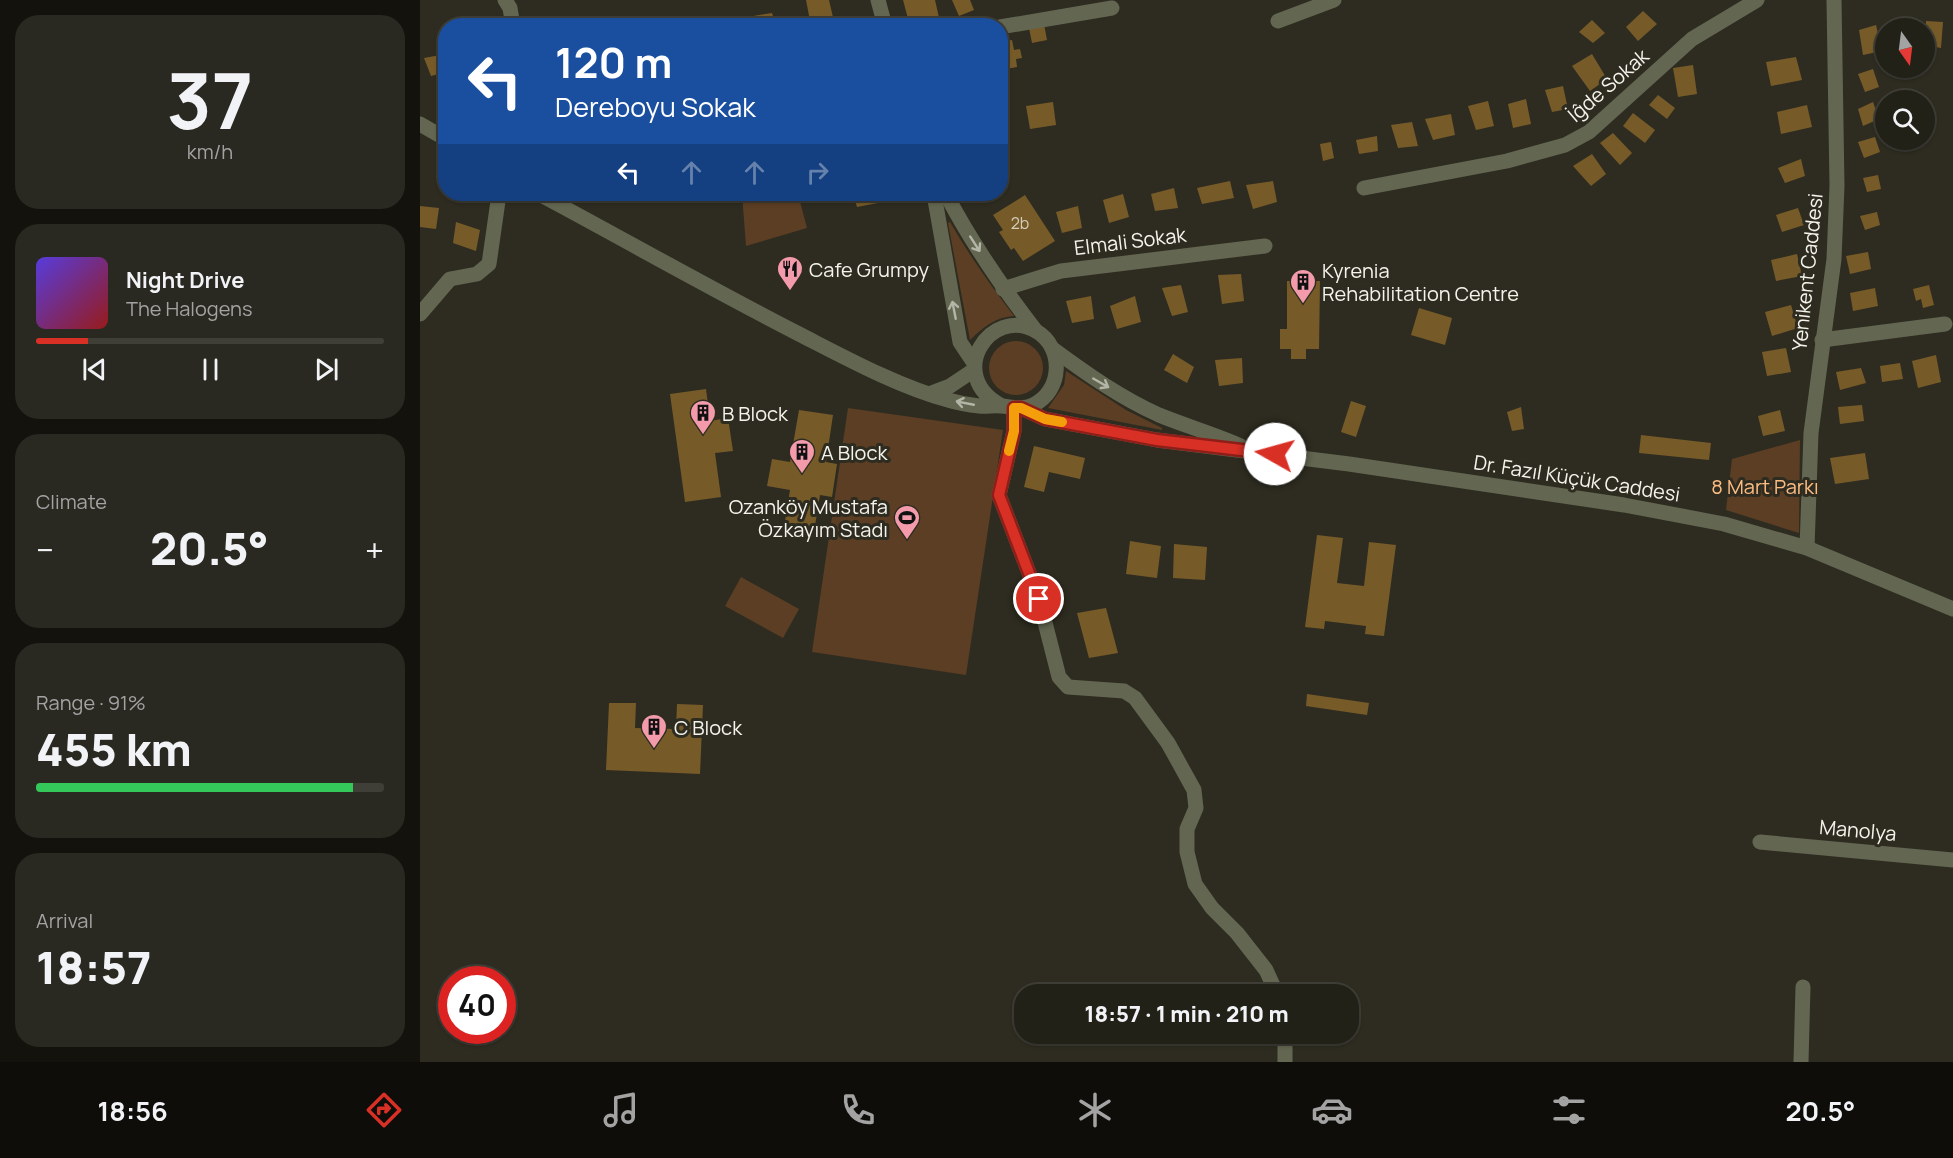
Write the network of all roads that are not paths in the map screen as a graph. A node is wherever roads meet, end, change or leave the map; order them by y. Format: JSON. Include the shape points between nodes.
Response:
{"nodes":[{"id":1,"x":505,"y":0,"type":"edge"},
{"id":2,"x":878,"y":0,"type":"edge"},
{"id":3,"x":1334,"y":0,"type":"edge"},
{"id":4,"x":1757,"y":0,"type":"edge"},
{"id":5,"x":1834,"y":0,"type":"edge"},
{"id":6,"x":1112,"y":8,"type":"dead end"},
{"id":7,"x":512,"y":18,"type":"edge"},
{"id":8,"x":883,"y":18,"type":"edge"},
{"id":9,"x":1278,"y":21,"type":"dead end"},
{"id":10,"x":1008,"y":26,"type":"edge"},
{"id":11,"x":420,"y":124,"type":"edge"},
{"id":12,"x":438,"y":134,"type":"edge"},
{"id":13,"x":1365,"y":188,"type":"dead end"},
{"id":14,"x":498,"y":201,"type":"edge"},
{"id":15,"x":552,"y":201,"type":"edge"},
{"id":16,"x":934,"y":201,"type":"edge"},
{"id":17,"x":950,"y":201,"type":"edge"},
{"id":18,"x":1265,"y":246,"type":"dead end"},
{"id":19,"x":1004,"y":289,"type":"junction"},
{"id":20,"x":420,"y":314,"type":"edge"},
{"id":21,"x":1945,"y":324,"type":"dead end"},
{"id":22,"x":1036,"y":331,"type":"junction"},
{"id":23,"x":1822,"y":340,"type":"junction"},
{"id":24,"x":1053,"y":349,"type":"junction"},
{"id":25,"x":974,"y":367,"type":"junction"},
{"id":26,"x":929,"y":394,"type":"junction"},
{"id":27,"x":1012,"y":408,"type":"junction"},
{"id":28,"x":1253,"y":451,"type":"junction"},
{"id":29,"x":1807,"y":548,"type":"junction"},
{"id":30,"x":1953,"y":609,"type":"edge"},
{"id":31,"x":1760,"y":842,"type":"dead end"},
{"id":32,"x":1953,"y":860,"type":"edge"},
{"id":33,"x":1272,"y":984,"type":"edge"},
{"id":34,"x":1803,"y":987,"type":"dead end"},
{"id":35,"x":1285,"y":1044,"type":"edge"},
{"id":36,"x":1285,"y":1062,"type":"edge"},
{"id":37,"x":1801,"y":1062,"type":"edge"}],
"edges":[{"from":1,"to":7,"type":"street"},
{"from":2,"to":8,"type":"street"},
{"from":3,"to":9,"type":"street"},
{"from":4,"to":13,"type":"street","name":"İĝde Sokak","via":[[1692,39],[1589,132],[1565,145],[1507,161]]},
{"from":5,"to":23,"type":"street","name":"Yenikent Caddesi","via":[[1837,186],[1833,259]]},
{"from":6,"to":10,"type":"street"},
{"from":11,"to":12,"type":"street"},
{"from":14,"to":20,"type":"street","via":[[489,264],[477,274],[450,279]]},
{"from":15,"to":26,"type":"street","name":"Dr. Fazıl Küçük Caddesi","via":[[804,337]]},
{"from":25,"to":16,"type":"street","one_way":true,"via":[[960,342]]},
{"from":17,"to":19,"type":"street","one_way":true},
{"from":18,"to":19,"type":"street","name":"Elmali Sokak","via":[[1061,271]]},
{"from":19,"to":22,"type":"street"},
{"from":21,"to":23,"type":"street"},
{"from":22,"to":24,"type":"street"},
{"from":22,"to":25,"type":"street","via":[[1009,326],[996,331],[978,350]]},
{"from":23,"to":29,"type":"street","name":"Yenikent Caddesi","via":[[1811,433]]},
{"from":24,"to":27,"type":"street","via":[[1057,362],[1052,387],[1033,404]]},
{"from":24,"to":28,"type":"street","name":"Dr. Fazıl Küçük Caddesi","one_way":true,"via":[[1130,400]]},
{"from":25,"to":26,"type":"street","via":[[950,386]]},
{"from":25,"to":27,"type":"street","via":[[983,392],[991,400]]},
{"from":27,"to":26,"type":"street","name":"Dr. Fazıl Küçük Caddesi","one_way":true,"via":[[980,406]]},
{"from":27,"to":28,"type":"street","name":"Dr. Fazıl Küçük Caddesi","via":[[1045,419],[1157,440]]},
{"from":27,"to":33,"type":"street","via":[[1014,431],[999,495],[1039,599],[1059,677],[1068,687],[1124,691],[1135,698],[1168,743],[1194,790],[1196,808],[1187,829],[1187,852],[1195,884],[1266,970]]},
{"from":28,"to":29,"type":"street","name":"Dr. Fazıl Küçük Caddesi","via":[[1624,505],[1724,524]]},
{"from":29,"to":30,"type":"street","name":"Dr. Fazıl Küçük Caddesi"},
{"from":31,"to":32,"type":"street","name":"Manolya"},
{"from":34,"to":37,"type":"street"},
{"from":35,"to":36,"type":"street"}]}
